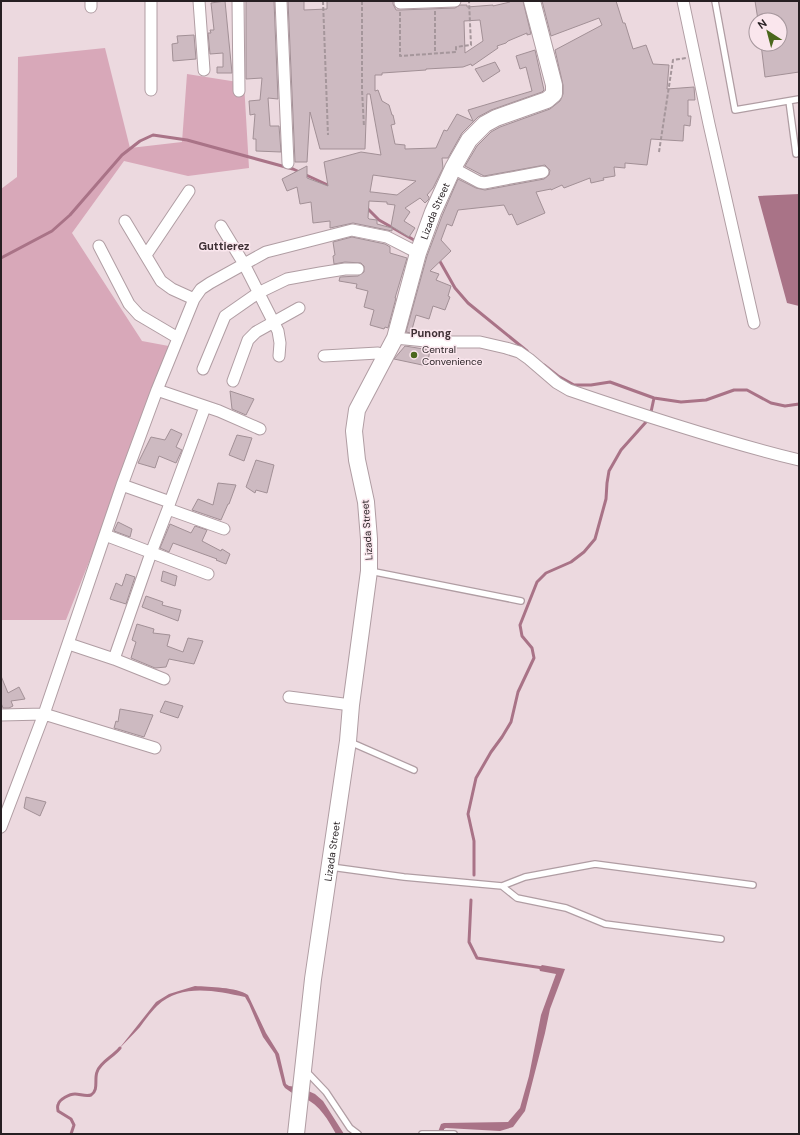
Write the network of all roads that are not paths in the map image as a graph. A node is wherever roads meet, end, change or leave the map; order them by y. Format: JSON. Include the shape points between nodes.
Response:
{"nodes":[{"id":1,"x":151,"y":1,"type":"edge"},
{"id":2,"x":200,"y":1,"type":"edge"},
{"id":3,"x":238,"y":1,"type":"edge"},
{"id":4,"x":281,"y":1,"type":"edge"},
{"id":5,"x":455,"y":1,"type":"edge"},
{"id":6,"x":532,"y":1,"type":"edge"},
{"id":7,"x":683,"y":1,"type":"edge"},
{"id":8,"x":715,"y":1,"type":"edge"},
{"id":9,"x":400,"y":4,"type":"road end"},
{"id":10,"x":204,"y":70,"type":"dead end"},
{"id":11,"x":151,"y":90,"type":"dead end"},
{"id":12,"x":239,"y":91,"type":"dead end"},
{"id":13,"x":799,"y":100,"type":"edge"},
{"id":14,"x":789,"y":101,"type":"junction"},
{"id":15,"x":796,"y":154,"type":"dead end"},
{"id":16,"x":288,"y":163,"type":"dead end"},
{"id":17,"x":453,"y":168,"type":"junction"},
{"id":18,"x":543,"y":172,"type":"dead end"},
{"id":19,"x":189,"y":192,"type":"dead end"},
{"id":20,"x":125,"y":221,"type":"dead end"},
{"id":21,"x":220,"y":226,"type":"dead end"},
{"id":22,"x":99,"y":246,"type":"dead end"},
{"id":23,"x":418,"y":253,"type":"junction"},
{"id":24,"x":146,"y":255,"type":"junction"},
{"id":25,"x":244,"y":264,"type":"junction"},
{"id":26,"x":358,"y":269,"type":"dead end"},
{"id":27,"x":258,"y":293,"type":"junction"},
{"id":28,"x":194,"y":299,"type":"junction"},
{"id":29,"x":299,"y":308,"type":"dead end"},
{"id":30,"x":273,"y":322,"type":"junction"},
{"id":31,"x":754,"y":323,"type":"dead end"},
{"id":32,"x":178,"y":338,"type":"junction"},
{"id":33,"x":395,"y":338,"type":"junction"},
{"id":34,"x":387,"y":355,"type":"junction"},
{"id":35,"x":280,"y":356,"type":"dead end"},
{"id":36,"x":324,"y":356,"type":"dead end"},
{"id":37,"x":203,"y":369,"type":"dead end"},
{"id":38,"x":233,"y":381,"type":"dead end"},
{"id":39,"x":157,"y":390,"type":"junction"},
{"id":40,"x":205,"y":406,"type":"junction"},
{"id":41,"x":260,"y":429,"type":"dead end"},
{"id":42,"x":799,"y":460,"type":"edge"},
{"id":43,"x":122,"y":485,"type":"junction"},
{"id":44,"x":169,"y":506,"type":"junction"},
{"id":45,"x":224,"y":529,"type":"dead end"},
{"id":46,"x":105,"y":535,"type":"junction"},
{"id":47,"x":151,"y":553,"type":"junction"},
{"id":48,"x":370,"y":571,"type":"junction"},
{"id":49,"x":208,"y":574,"type":"dead end"},
{"id":50,"x":521,"y":601,"type":"dead end"},
{"id":51,"x":69,"y":644,"type":"junction"},
{"id":52,"x":114,"y":659,"type":"junction"},
{"id":53,"x":164,"y":680,"type":"dead end"},
{"id":54,"x":289,"y":697,"type":"dead end"},
{"id":55,"x":351,"y":705,"type":"junction"},
{"id":56,"x":44,"y":714,"type":"junction"},
{"id":57,"x":1,"y":715,"type":"edge"},
{"id":58,"x":348,"y":741,"type":"junction"},
{"id":59,"x":155,"y":748,"type":"dead end"},
{"id":60,"x":414,"y":770,"type":"dead end"},
{"id":61,"x":1,"y":827,"type":"edge"},
{"id":62,"x":329,"y":867,"type":"junction"},
{"id":63,"x":753,"y":885,"type":"dead end"},
{"id":64,"x":502,"y":886,"type":"junction"},
{"id":65,"x":721,"y":939,"type":"dead end"},
{"id":66,"x":303,"y":1068,"type":"junction"},
{"id":67,"x":296,"y":1134,"type":"edge"},
{"id":68,"x":358,"y":1134,"type":"edge"},
{"id":69,"x":422,"y":1134,"type":"edge"},
{"id":70,"x":454,"y":1134,"type":"edge"}],
"edges":[{"from":1,"to":11,"type":"street"},
{"from":2,"to":10,"type":"street"},
{"from":3,"to":12,"type":"street"},
{"from":4,"to":16,"type":"street"},
{"from":5,"to":9,"type":"street"},
{"from":6,"to":17,"type":"street","name":"Lizada Street","via":[[554,85],[554,94],[547,100],[510,112],[485,124],[468,140]]},
{"from":7,"to":31,"type":"street"},
{"from":8,"to":14,"type":"lane","via":[[735,110]]},
{"from":13,"to":14,"type":"lane"},
{"from":14,"to":15,"type":"lane"},
{"from":17,"to":18,"type":"street","via":[[484,183]]},
{"from":17,"to":23,"type":"street","name":"Lizada Street"},
{"from":19,"to":24,"type":"street"},
{"from":20,"to":24,"type":"street"},
{"from":21,"to":25,"type":"street"},
{"from":22,"to":32,"type":"street","via":[[134,310]]},
{"from":23,"to":25,"type":"street","via":[[387,237],[352,230],[266,252]]},
{"from":23,"to":33,"type":"street","name":"Lizada Street"},
{"from":24,"to":28,"type":"street","via":[[161,281],[172,290]]},
{"from":25,"to":27,"type":"street"},
{"from":25,"to":28,"type":"street","via":[[201,289]]},
{"from":26,"to":27,"type":"street","via":[[320,272],[288,279]]},
{"from":27,"to":30,"type":"street"},
{"from":27,"to":37,"type":"street","via":[[225,316]]},
{"from":28,"to":32,"type":"street"},
{"from":29,"to":30,"type":"street"},
{"from":30,"to":35,"type":"street","via":[[278,332]]},
{"from":30,"to":38,"type":"street","via":[[248,340]]},
{"from":32,"to":39,"type":"street"},
{"from":33,"to":34,"type":"street","name":"Lizada Street"},
{"from":33,"to":42,"type":"street","via":[[436,342],[480,342],[506,348],[519,352],[569,390],[751,448]]},
{"from":34,"to":36,"type":"street","via":[[378,353]]},
{"from":34,"to":48,"type":"street","name":"Lizada Street","via":[[357,410],[354,431],[366,502]]},
{"from":39,"to":40,"type":"street"},
{"from":39,"to":43,"type":"street"},
{"from":40,"to":41,"type":"street"},
{"from":40,"to":44,"type":"street"},
{"from":43,"to":44,"type":"street"},
{"from":43,"to":46,"type":"street"},
{"from":44,"to":45,"type":"street"},
{"from":44,"to":47,"type":"street"},
{"from":46,"to":47,"type":"street"},
{"from":46,"to":51,"type":"street"},
{"from":47,"to":49,"type":"street"},
{"from":47,"to":52,"type":"street"},
{"from":48,"to":50,"type":"lane"},
{"from":48,"to":55,"type":"street","name":"Lizada Street"},
{"from":51,"to":52,"type":"street"},
{"from":51,"to":56,"type":"street"},
{"from":52,"to":53,"type":"street"},
{"from":54,"to":55,"type":"street"},
{"from":55,"to":58,"type":"street","name":"Lizada Street"},
{"from":56,"to":57,"type":"street"},
{"from":56,"to":59,"type":"street"},
{"from":56,"to":61,"type":"street"},
{"from":58,"to":60,"type":"lane"},
{"from":58,"to":62,"type":"street","name":"Lizada Street"},
{"from":62,"to":64,"type":"lane"},
{"from":62,"to":66,"type":"street","name":"Lizada Street"},
{"from":63,"to":64,"type":"lane","via":[[595,864],[525,877]]},
{"from":64,"to":65,"type":"lane","via":[[517,898],[566,908],[605,924]]},
{"from":66,"to":67,"type":"street","name":"Lizada Street"},
{"from":66,"to":68,"type":"lane","via":[[329,1097],[350,1128]]},
{"from":69,"to":70,"type":"lane"}]}
